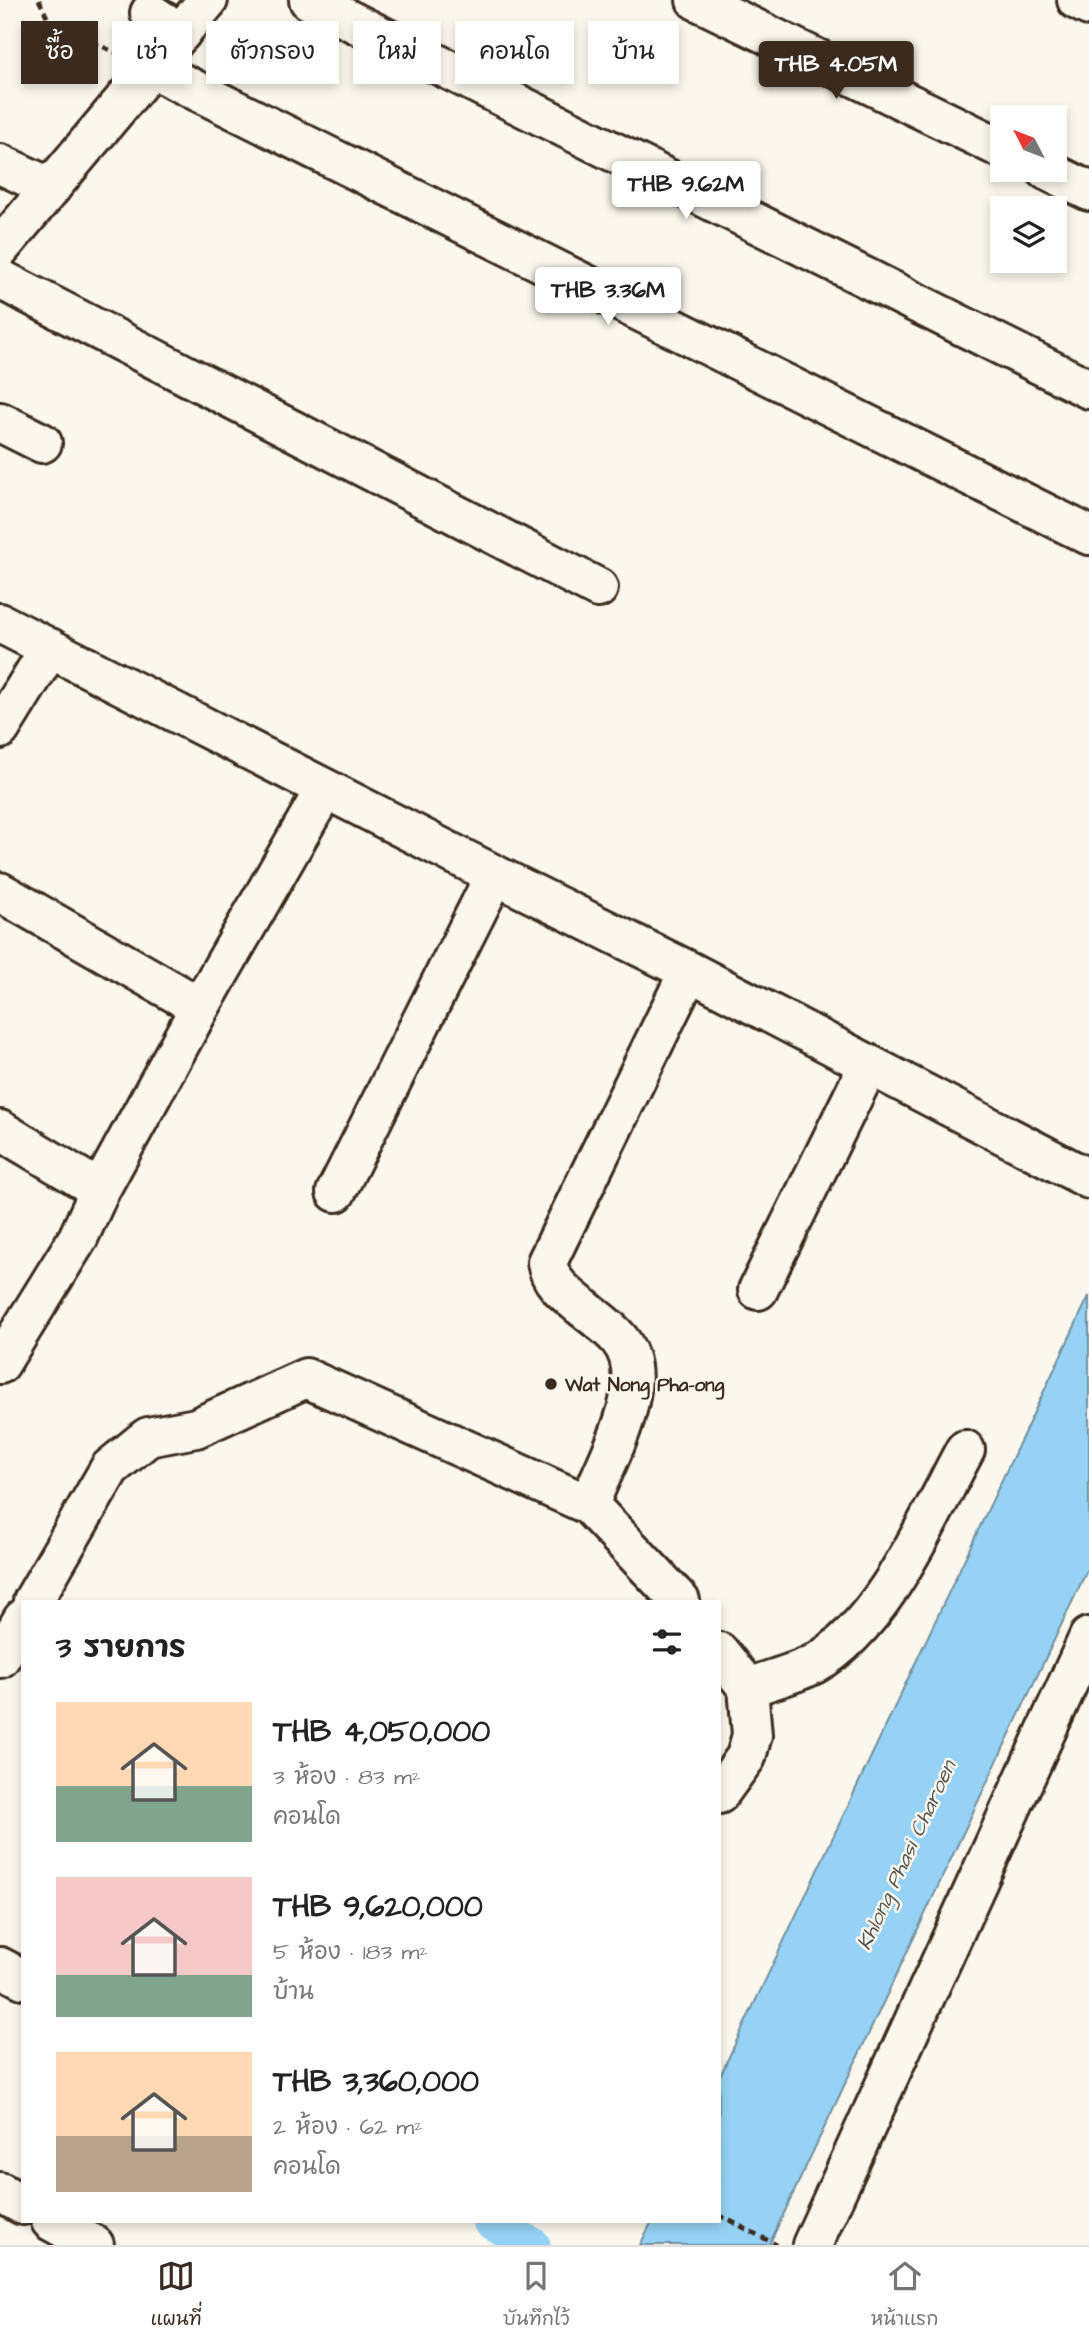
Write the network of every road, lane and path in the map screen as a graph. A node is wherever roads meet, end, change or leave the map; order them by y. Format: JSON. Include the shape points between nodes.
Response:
{"nodes":[{"id":1,"x":39,"y":0,"type":"edge"},
{"id":2,"x":208,"y":0,"type":"edge"},
{"id":3,"x":309,"y":0,"type":"edge"},
{"id":4,"x":696,"y":0,"type":"edge"},
{"id":5,"x":1077,"y":0,"type":"edge"},
{"id":6,"x":1089,"y":6,"type":"edge"},
{"id":7,"x":170,"y":21,"type":"edge"},
{"id":8,"x":112,"y":51,"type":"edge"},
{"id":9,"x":140,"y":84,"type":"edge"},
{"id":10,"x":183,"y":84,"type":"edge"},
{"id":11,"x":990,"y":143,"type":"edge"},
{"id":12,"x":0,"y":164,"type":"edge"},
{"id":13,"x":1068,"y":181,"type":"edge"},
{"id":14,"x":51,"y":188,"type":"junction"},
{"id":15,"x":1089,"y":191,"type":"edge"},
{"id":16,"x":0,"y":248,"type":"edge"},
{"id":17,"x":0,"y":279,"type":"edge"},
{"id":18,"x":1089,"y":389,"type":"edge"},
{"id":19,"x":0,"y":422,"type":"edge"},
{"id":20,"x":42,"y":443,"type":"dead end"},
{"id":21,"x":1089,"y":535,"type":"edge"},
{"id":22,"x":598,"y":588,"type":"dead end"},
{"id":23,"x":0,"y":623,"type":"edge"},
{"id":24,"x":50,"y":648,"type":"junction"},
{"id":25,"x":0,"y":729,"type":"edge"},
{"id":26,"x":325,"y":789,"type":"junction"},
{"id":27,"x":495,"y":876,"type":"junction"},
{"id":28,"x":0,"y":892,"type":"edge"},
{"id":29,"x":689,"y":971,"type":"junction"},
{"id":30,"x":200,"y":1007,"type":"junction"},
{"id":31,"x":867,"y":1066,"type":"junction"},
{"id":32,"x":0,"y":1130,"type":"edge"},
{"id":33,"x":1089,"y":1179,"type":"edge"},
{"id":34,"x":100,"y":1190,"type":"junction"},
{"id":35,"x":336,"y":1192,"type":"dead end"},
{"id":36,"x":758,"y":1290,"type":"dead end"},
{"id":37,"x":0,"y":1364,"type":"edge"},
{"id":38,"x":965,"y":1450,"type":"dead end"},
{"id":39,"x":589,"y":1506,"type":"junction"},
{"id":40,"x":34,"y":1600,"type":"edge"},
{"id":41,"x":679,"y":1600,"type":"edge"},
{"id":42,"x":21,"y":1622,"type":"edge"},
{"id":43,"x":1089,"y":1637,"type":"edge"},
{"id":44,"x":721,"y":1654,"type":"edge"},
{"id":45,"x":0,"y":1658,"type":"edge"},
{"id":46,"x":748,"y":1688,"type":"junction"},
{"id":47,"x":721,"y":1791,"type":"edge"},
{"id":48,"x":0,"y":1967,"type":"edge"},
{"id":49,"x":21,"y":1978,"type":"edge"},
{"id":50,"x":0,"y":2192,"type":"edge"},
{"id":51,"x":21,"y":2204,"type":"edge"},
{"id":52,"x":721,"y":2216,"type":"edge"},
{"id":53,"x":55,"y":2223,"type":"edge"},
{"id":54,"x":94,"y":2245,"type":"edge"},
{"id":55,"x":778,"y":2245,"type":"edge"},
{"id":56,"x":812,"y":2245,"type":"edge"}],
"edges":[{"from":1,"to":8,"type":"path","via":[[50,23]]},
{"from":2,"to":7,"type":"street"},
{"from":3,"to":18,"type":"street"},
{"from":4,"to":11,"type":"street"},
{"from":5,"to":6,"type":"street"},
{"from":9,"to":14,"type":"street"},
{"from":10,"to":21,"type":"street"},
{"from":12,"to":14,"type":"street"},
{"from":13,"to":15,"type":"street"},
{"from":14,"to":16,"type":"street"},
{"from":17,"to":22,"type":"street"},
{"from":19,"to":20,"type":"street"},
{"from":23,"to":24,"type":"street"},
{"from":24,"to":25,"type":"street"},
{"from":24,"to":26,"type":"street"},
{"from":26,"to":27,"type":"street"},
{"from":26,"to":30,"type":"street"},
{"from":27,"to":29,"type":"street"},
{"from":27,"to":35,"type":"street"},
{"from":28,"to":30,"type":"street"},
{"from":29,"to":31,"type":"street"},
{"from":29,"to":39,"type":"street","via":[[547,1262],[549,1276],[566,1294],[620,1339],[630,1363],[633,1390]]},
{"from":30,"to":34,"type":"street"},
{"from":31,"to":33,"type":"street"},
{"from":31,"to":36,"type":"street"},
{"from":32,"to":34,"type":"street"},
{"from":34,"to":37,"type":"street","via":[[78,1238]]},
{"from":38,"to":46,"type":"street","via":[[891,1587],[848,1636],[814,1663]]},
{"from":39,"to":40,"type":"street","via":[[306,1378],[196,1428],[148,1437],[110,1468]]},
{"from":39,"to":41,"type":"street"},
{"from":42,"to":45,"type":"street"},
{"from":43,"to":56,"type":"street"},
{"from":44,"to":46,"type":"street"},
{"from":46,"to":47,"type":"street","via":[[752,1735],[746,1757]]},
{"from":48,"to":49,"type":"street"},
{"from":50,"to":51,"type":"street"},
{"from":52,"to":55,"type":"path"},
{"from":53,"to":54,"type":"street"}]}
